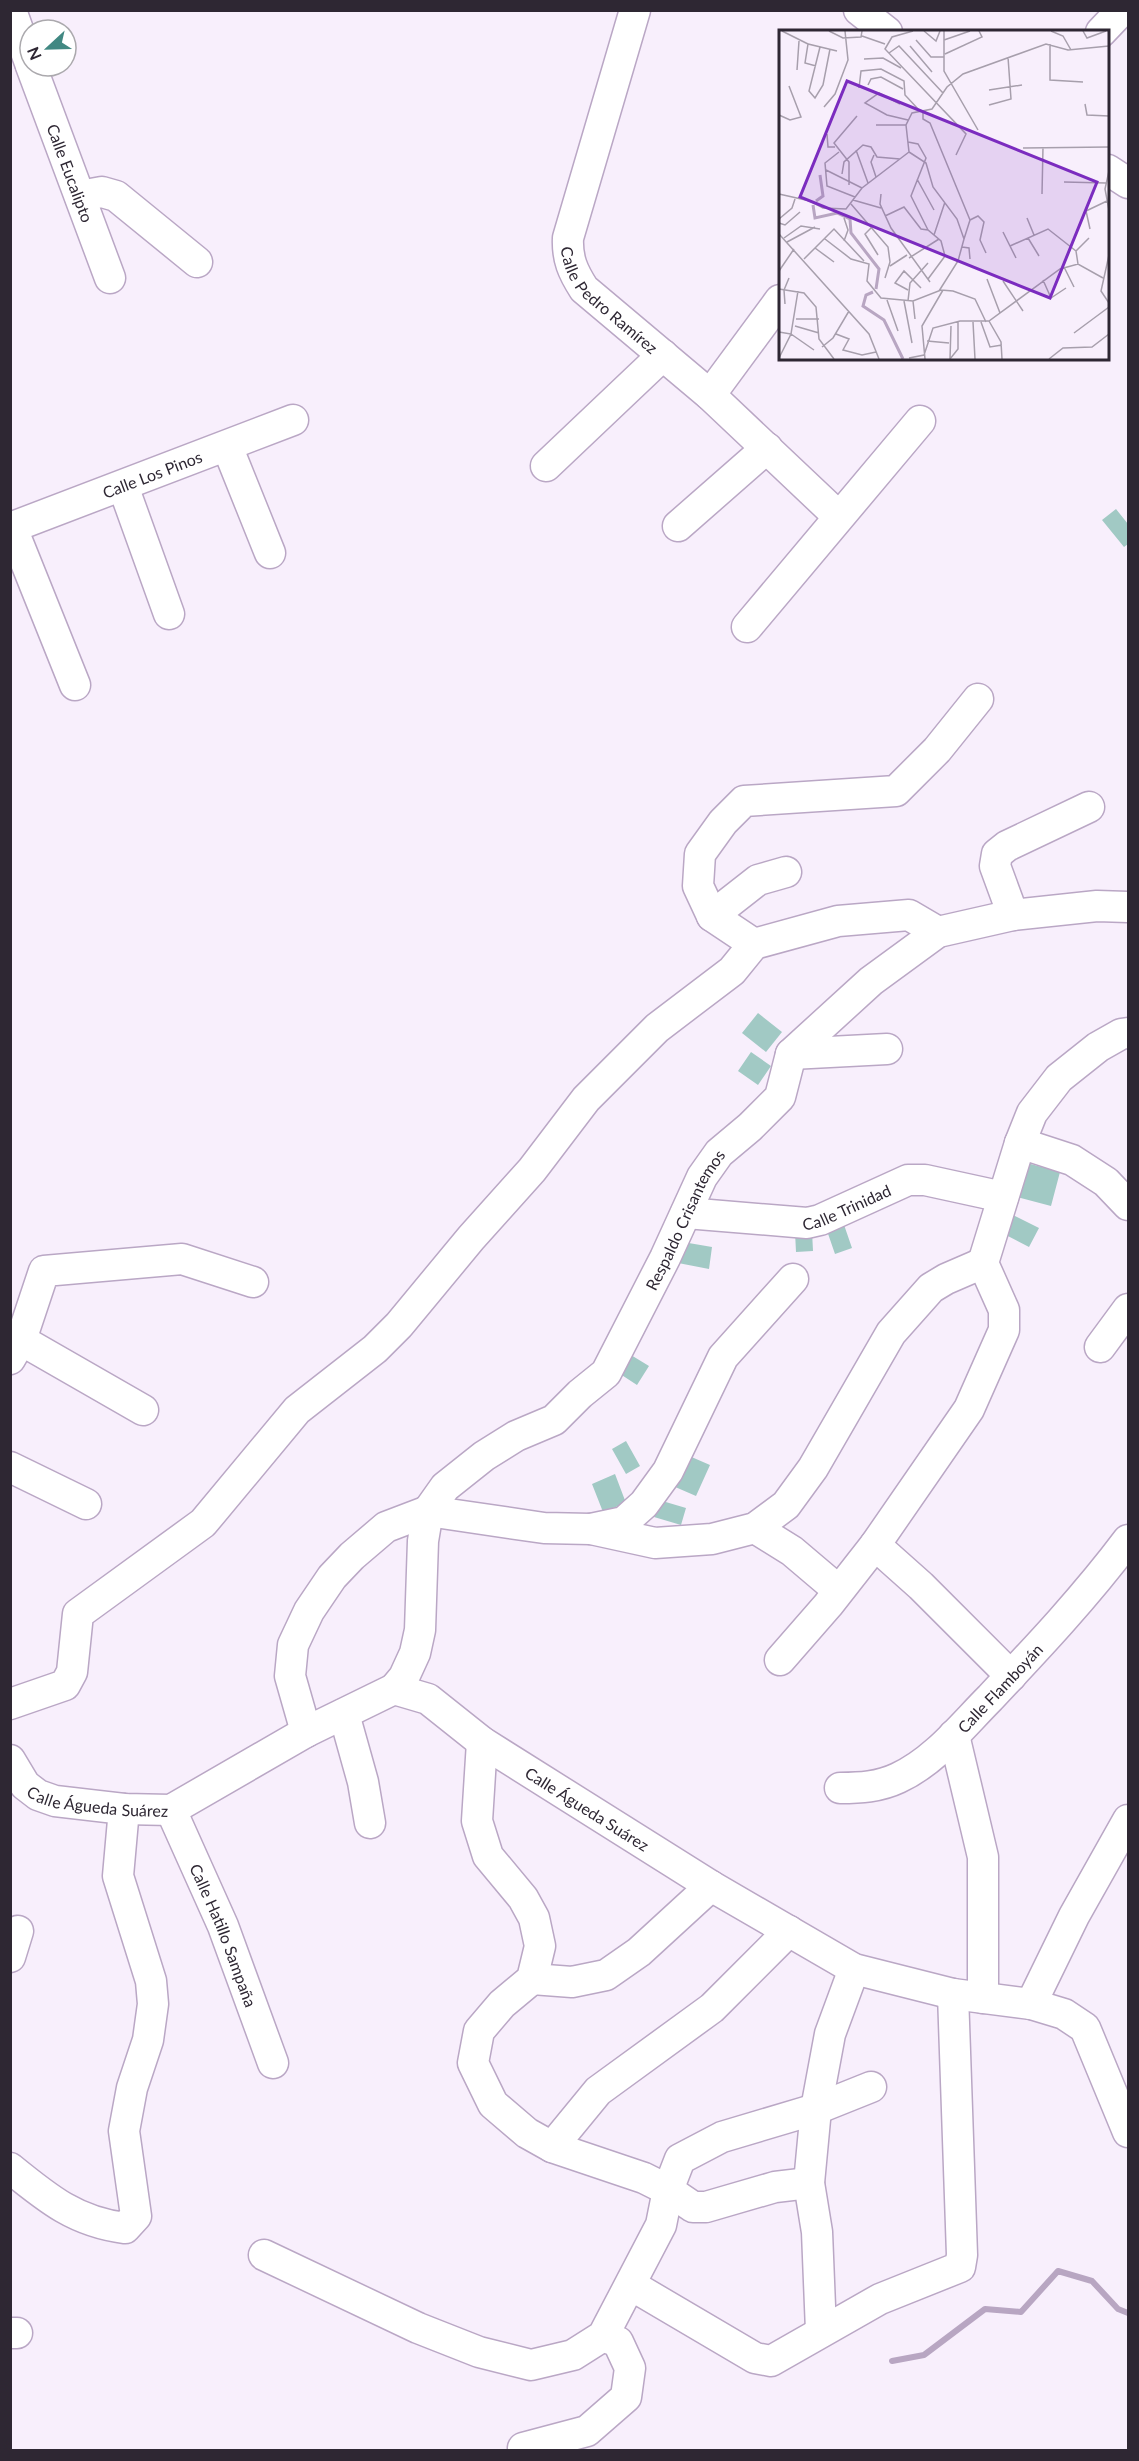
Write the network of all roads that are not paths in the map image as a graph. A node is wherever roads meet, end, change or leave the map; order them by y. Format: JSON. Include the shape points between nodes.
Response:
{"nodes":[{"id":1,"x":11,"y":10,"type":"edge"},
{"id":2,"x":635,"y":10,"type":"edge"},
{"id":3,"x":859,"y":10,"type":"edge"},
{"id":4,"x":1122,"y":10,"type":"edge"},
{"id":5,"x":18,"y":29,"type":"edge"},
{"id":6,"x":884,"y":30,"type":"edge"},
{"id":7,"x":1103,"y":30,"type":"edge"},
{"id":8,"x":36,"y":78,"type":"edge"},
{"id":9,"x":1109,"y":171,"type":"edge"},
{"id":10,"x":1128,"y":183,"type":"edge"},
{"id":11,"x":80,"y":195,"type":"junction"},
{"id":12,"x":197,"y":262,"type":"dead end"},
{"id":13,"x":110,"y":278,"type":"dead end"},
{"id":14,"x":779,"y":301,"type":"edge"},
{"id":15,"x":663,"y":355,"type":"junction"},
{"id":16,"x":710,"y":395,"type":"junction"},
{"id":17,"x":293,"y":420,"type":"dead end"},
{"id":18,"x":920,"y":421,"type":"dead end"},
{"id":19,"x":227,"y":446,"type":"junction"},
{"id":20,"x":767,"y":448,"type":"junction"},
{"id":21,"x":546,"y":465,"type":"dead end"},
{"id":22,"x":123,"y":486,"type":"junction"},
{"id":23,"x":838,"y":516,"type":"junction"},
{"id":24,"x":678,"y":526,"type":"dead end"},
{"id":25,"x":11,"y":528,"type":"edge"},
{"id":26,"x":270,"y":553,"type":"dead end"},
{"id":27,"x":169,"y":614,"type":"dead end"},
{"id":28,"x":747,"y":627,"type":"dead end"},
{"id":29,"x":75,"y":685,"type":"dead end"},
{"id":30,"x":978,"y":699,"type":"dead end"},
{"id":31,"x":1089,"y":807,"type":"dead end"},
{"id":32,"x":786,"y":872,"type":"dead end"},
{"id":33,"x":1128,"y":907,"type":"edge"},
{"id":34,"x":1013,"y":915,"type":"junction"},
{"id":35,"x":712,"y":916,"type":"junction"},
{"id":36,"x":938,"y":932,"type":"junction"},
{"id":37,"x":754,"y":944,"type":"junction"},
{"id":38,"x":1128,"y":1033,"type":"edge"},
{"id":39,"x":887,"y":1049,"type":"dead end"},
{"id":40,"x":791,"y":1054,"type":"junction"},
{"id":41,"x":1020,"y":1143,"type":"junction"},
{"id":42,"x":1003,"y":1197,"type":"junction"},
{"id":43,"x":1128,"y":1205,"type":"edge"},
{"id":44,"x":686,"y":1213,"type":"junction"},
{"id":45,"x":983,"y":1263,"type":"junction"},
{"id":46,"x":793,"y":1279,"type":"dead end"},
{"id":47,"x":253,"y":1282,"type":"dead end"},
{"id":48,"x":1128,"y":1309,"type":"edge"},
{"id":49,"x":1100,"y":1347,"type":"dead end"},
{"id":50,"x":16,"y":1350,"type":"edge"},
{"id":51,"x":143,"y":1410,"type":"dead end"},
{"id":52,"x":10,"y":1467,"type":"edge"},
{"id":53,"x":86,"y":1504,"type":"dead end"},
{"id":54,"x":428,"y":1511,"type":"junction"},
{"id":55,"x":755,"y":1528,"type":"junction"},
{"id":56,"x":591,"y":1529,"type":"junction"},
{"id":57,"x":1128,"y":1540,"type":"edge"},
{"id":58,"x":875,"y":1545,"type":"junction"},
{"id":59,"x":838,"y":1590,"type":"junction"},
{"id":60,"x":780,"y":1660,"type":"dead end"},
{"id":61,"x":1011,"y":1676,"type":"junction"},
{"id":62,"x":394,"y":1689,"type":"junction"},
{"id":63,"x":10,"y":1704,"type":"edge"},
{"id":64,"x":344,"y":1714,"type":"junction"},
{"id":65,"x":306,"y":1732,"type":"junction"},
{"id":66,"x":954,"y":1735,"type":"junction"},
{"id":67,"x":482,"y":1742,"type":"junction"},
{"id":68,"x":10,"y":1760,"type":"edge"},
{"id":69,"x":840,"y":1788,"type":"dead end"},
{"id":70,"x":124,"y":1809,"type":"junction"},
{"id":71,"x":171,"y":1810,"type":"junction"},
{"id":72,"x":1128,"y":1820,"type":"edge"},
{"id":73,"x":370,"y":1823,"type":"dead end"},
{"id":74,"x":711,"y":1886,"type":"junction"},
{"id":75,"x":789,"y":1931,"type":"junction"},
{"id":76,"x":854,"y":1969,"type":"junction"},
{"id":77,"x":532,"y":1979,"type":"junction"},
{"id":78,"x":953,"y":1994,"type":"junction"},
{"id":79,"x":983,"y":1998,"type":"junction"},
{"id":80,"x":1032,"y":2004,"type":"junction"},
{"id":81,"x":273,"y":2063,"type":"dead end"},
{"id":82,"x":871,"y":2087,"type":"dead end"},
{"id":83,"x":816,"y":2109,"type":"junction"},
{"id":84,"x":1128,"y":2132,"type":"edge"},
{"id":85,"x":552,"y":2147,"type":"junction"},
{"id":86,"x":10,"y":2168,"type":"edge"},
{"id":87,"x":810,"y":2183,"type":"junction"},
{"id":88,"x":668,"y":2190,"type":"junction"},
{"id":89,"x":264,"y":2254,"type":"dead end"},
{"id":90,"x":631,"y":2285,"type":"junction"},
{"id":91,"x":821,"y":2331,"type":"junction"},
{"id":92,"x":603,"y":2336,"type":"junction"},
{"id":93,"x":523,"y":2448,"type":"dead end"}],
"edges":[{"from":1,"to":5,"type":"street","name":"Calle Eucalipto"},
{"from":2,"to":15,"type":"street","name":"Calle Pedro Ramírez","via":[[568,238],[567,255],[584,289]]},
{"from":3,"to":6,"type":"street"},
{"from":4,"to":7,"type":"street"},
{"from":8,"to":11,"type":"street","name":"Calle Eucalipto"},
{"from":9,"to":10,"type":"street"},
{"from":11,"to":12,"type":"street","via":[[102,192],[116,196]]},
{"from":11,"to":13,"type":"street","name":"Calle Eucalipto"},
{"from":14,"to":16,"type":"street"},
{"from":15,"to":16,"type":"street","name":"Calle Pedro Ramírez"},
{"from":15,"to":21,"type":"street"},
{"from":16,"to":20,"type":"street","name":"Calle Pedro Ramírez"},
{"from":17,"to":19,"type":"street","name":"Calle Los Pinos"},
{"from":18,"to":23,"type":"street"},
{"from":19,"to":22,"type":"street","name":"Calle Los Pinos"},
{"from":19,"to":26,"type":"street"},
{"from":20,"to":23,"type":"street","name":"Calle Pedro Ramírez"},
{"from":20,"to":24,"type":"street"},
{"from":22,"to":25,"type":"street","name":"Calle Los Pinos"},
{"from":22,"to":27,"type":"street"},
{"from":23,"to":28,"type":"street"},
{"from":25,"to":29,"type":"street"},
{"from":30,"to":35,"type":"street","via":[[937,750],[896,790],[744,801],[700,854],[698,886]]},
{"from":31,"to":34,"type":"street","via":[[1007,846],[997,855],[995,866]]},
{"from":32,"to":35,"type":"street","via":[[758,880]]},
{"from":33,"to":34,"type":"street","via":[[1097,906]]},
{"from":34,"to":36,"type":"street"},
{"from":35,"to":37,"type":"street"},
{"from":36,"to":37,"type":"street","via":[[909,915],[838,921]]},
{"from":36,"to":40,"type":"street","via":[[871,981]]},
{"from":37,"to":63,"type":"street","via":[[732,971],[657,1028],[586,1099],[532,1170],[399,1325],[375,1349],[297,1410],[203,1524],[78,1614],[72,1672],[65,1685]]},
{"from":38,"to":41,"type":"street","via":[[1098,1047],[1059,1078],[1032,1113]]},
{"from":39,"to":40,"type":"street"},
{"from":40,"to":44,"type":"street","name":"Respaldo Crisantemos","via":[[780,1097],[719,1153],[702,1177]]},
{"from":41,"to":42,"type":"street"},
{"from":41,"to":43,"type":"street","via":[[1072,1160],[1106,1182]]},
{"from":42,"to":44,"type":"street","name":"Calle Trinidad","via":[[909,1180],[807,1223]]},
{"from":42,"to":45,"type":"street"},
{"from":44,"to":54,"type":"street","name":"Respaldo Crisantemos","via":[[606,1373],[554,1420],[516,1436],[484,1456],[445,1487]]},
{"from":45,"to":55,"type":"street","via":[[931,1288],[891,1333],[813,1468],[786,1505]]},
{"from":45,"to":58,"type":"street","via":[[1004,1310],[1004,1330],[969,1408]]},
{"from":46,"to":56,"type":"street","via":[[723,1357],[668,1472],[644,1504],[624,1521]]},
{"from":47,"to":50,"type":"street","via":[[182,1259],[44,1271]]},
{"from":48,"to":49,"type":"street"},
{"from":50,"to":51,"type":"street"},
{"from":52,"to":53,"type":"street"},
{"from":54,"to":56,"type":"street","via":[[544,1528]]},
{"from":54,"to":62,"type":"street","name":"Respaldo Crisantemos","via":[[420,1630],[408,1669]]},
{"from":54,"to":65,"type":"street","via":[[386,1527],[332,1577],[309,1611],[293,1645],[290,1676]]},
{"from":55,"to":56,"type":"street","via":[[712,1539],[655,1543]]},
{"from":55,"to":59,"type":"street","via":[[792,1551]]},
{"from":57,"to":61,"type":"street","name":"Calle Flamboyán","via":[[1095,1584]]},
{"from":58,"to":59,"type":"street"},
{"from":58,"to":61,"type":"street"},
{"from":59,"to":60,"type":"street"},
{"from":61,"to":66,"type":"street","name":"Calle Flamboyán"},
{"from":62,"to":64,"type":"street","name":"Calle Águeda Suárez"},
{"from":62,"to":67,"type":"street","name":"Calle Águeda Suárez","via":[[428,1699]]},
{"from":64,"to":65,"type":"street","name":"Calle Águeda Suárez"},
{"from":64,"to":73,"type":"street"},
{"from":65,"to":71,"type":"street","name":"Calle Águeda Suárez"},
{"from":66,"to":69,"type":"street","name":"Calle Flamboyán","via":[[926,1761],[897,1778],[868,1788]]},
{"from":66,"to":79,"type":"street","via":[[983,1857]]},
{"from":67,"to":74,"type":"street","name":"Calle Águeda Suárez"},
{"from":67,"to":77,"type":"street","via":[[477,1821],[488,1856],[523,1898],[534,1918],[540,1946]]},
{"from":68,"to":70,"type":"street","name":"Calle Águeda Suárez","via":[[25,1785],[38,1795],[56,1801]]},
{"from":70,"to":71,"type":"street","name":"Calle Águeda Suárez"},
{"from":70,"to":86,"type":"street","via":[[118,1876],[151,1981],[153,2004],[148,2040],[132,2088],[124,2131],[136,2216],[125,2228],[86,2220],[59,2206]]},
{"from":71,"to":81,"type":"street","name":"Calle Hatillo Sampaña","via":[[223,1926]]},
{"from":72,"to":80,"type":"street","via":[[1074,1916]]},
{"from":74,"to":75,"type":"street","name":"Calle Águeda Suárez"},
{"from":74,"to":77,"type":"street","via":[[639,1952],[606,1975],[572,1982]]},
{"from":75,"to":76,"type":"street","name":"Calle Águeda Suárez"},
{"from":75,"to":85,"type":"street","via":[[712,2008],[598,2091]]},
{"from":76,"to":78,"type":"street","name":"Calle Águeda Suárez"},
{"from":76,"to":83,"type":"street","via":[[830,2034]]},
{"from":77,"to":85,"type":"street","via":[[478,2031],[473,2063],[493,2104],[527,2133]]},
{"from":78,"to":79,"type":"street","name":"Calle Águeda Suárez"},
{"from":78,"to":91,"type":"street","via":[[960,2267],[880,2299]]},
{"from":79,"to":80,"type":"street","name":"Calle Águeda Suárez"},
{"from":80,"to":84,"type":"street","name":"Calle Águeda Suárez","via":[[1064,2014],[1084,2028]]},
{"from":82,"to":83,"type":"street"},
{"from":83,"to":87,"type":"street"},
{"from":83,"to":88,"type":"street","via":[[722,2137],[680,2159]]},
{"from":85,"to":88,"type":"street"},
{"from":87,"to":88,"type":"street","via":[[775,2187],[706,2207],[693,2207]]},
{"from":87,"to":91,"type":"street","via":[[817,2232]]},
{"from":88,"to":90,"type":"street","via":[[661,2225]]},
{"from":89,"to":92,"type":"street","via":[[418,2328],[510,2360],[531,2365],[573,2355]]},
{"from":90,"to":91,"type":"street","via":[[755,2358],[771,2361]]},
{"from":90,"to":92,"type":"street"},
{"from":92,"to":93,"type":"street","via":[[618,2342],[630,2368],[626,2397],[587,2431]]}]}
